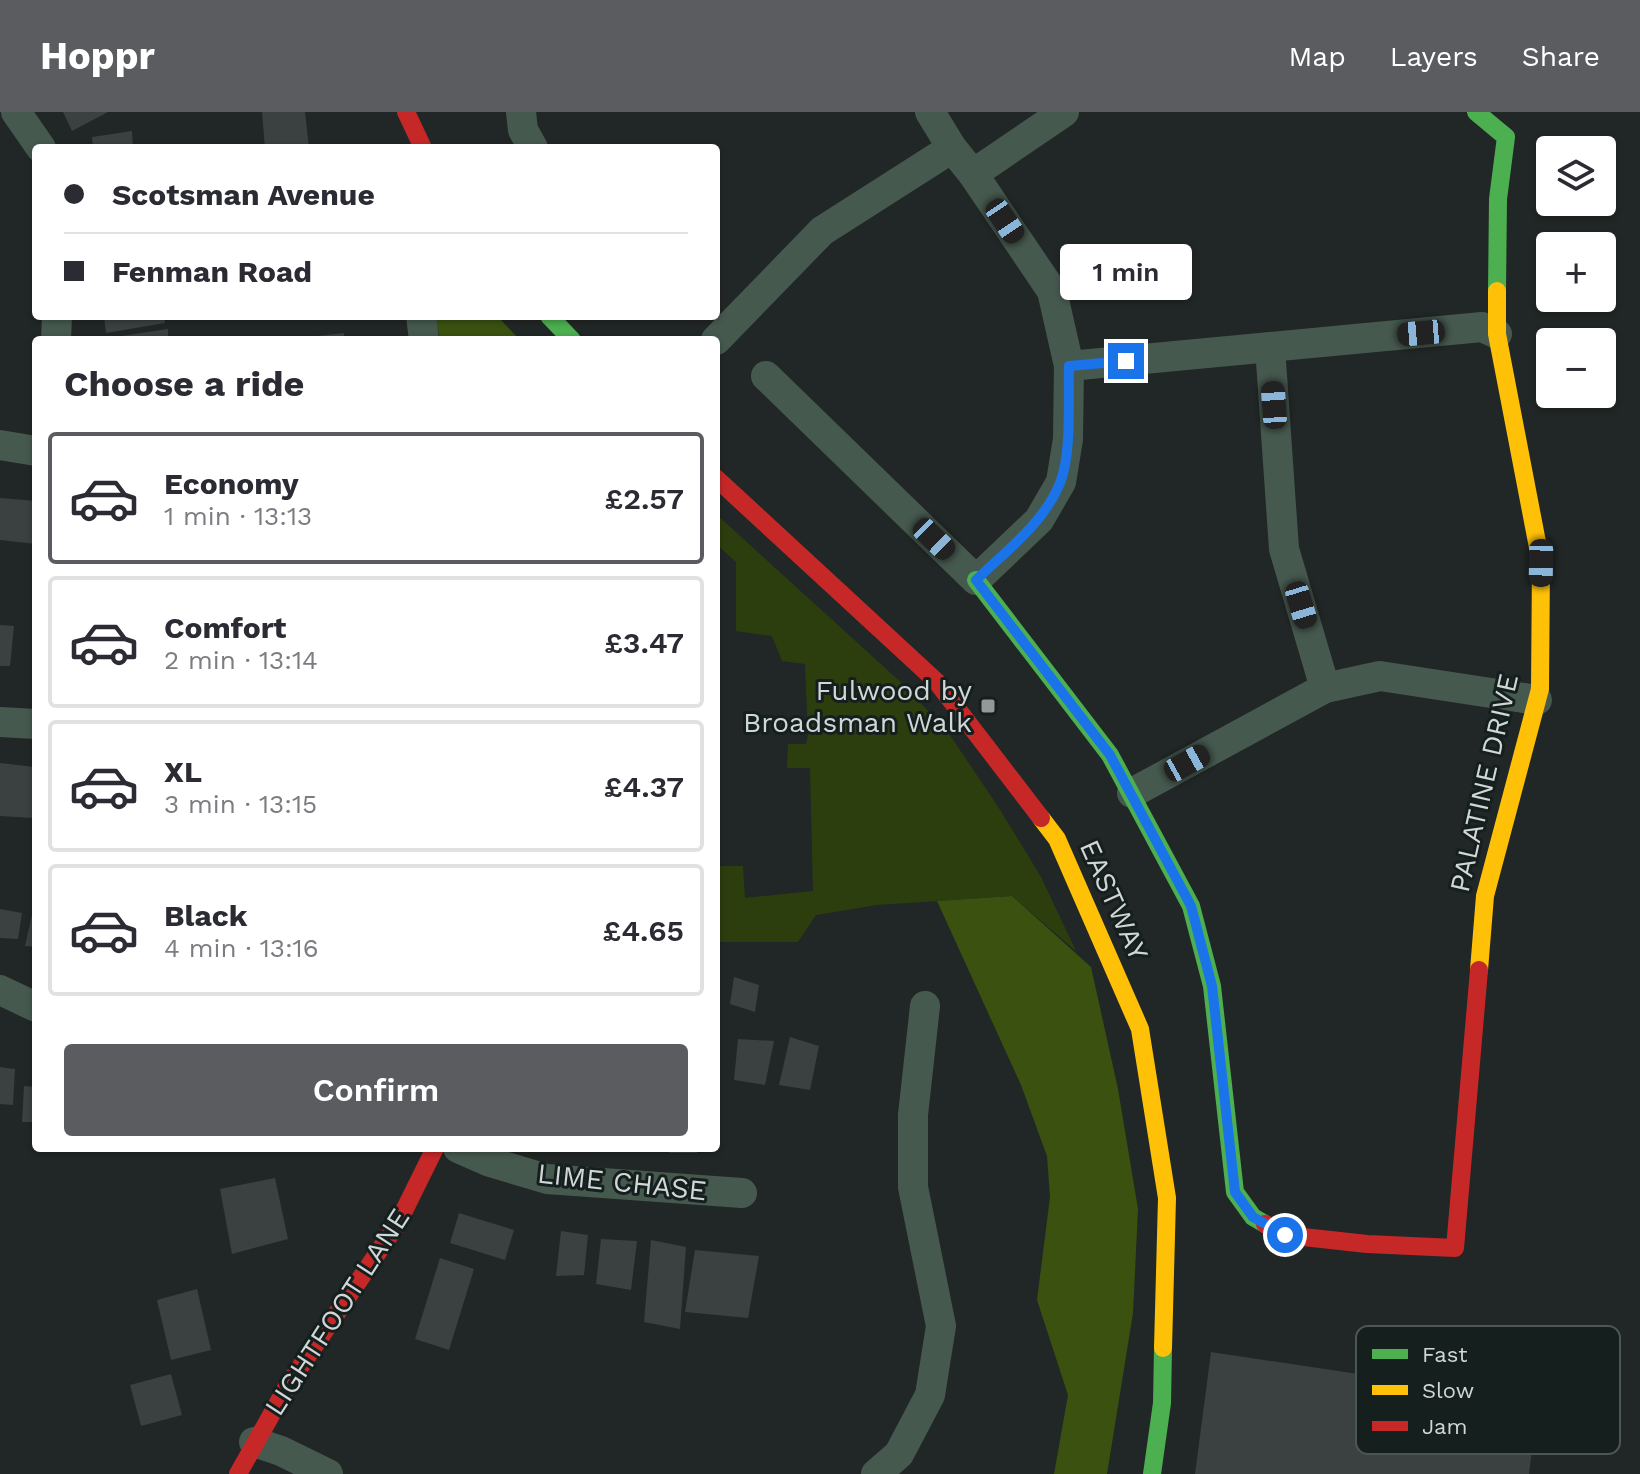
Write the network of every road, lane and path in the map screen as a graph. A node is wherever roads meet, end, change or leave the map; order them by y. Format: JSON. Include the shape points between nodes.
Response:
{"nodes":[{"id":1,"x":16,"y":112,"type":"edge"},
{"id":2,"x":406,"y":112,"type":"edge"},
{"id":3,"x":521,"y":112,"type":"edge"},
{"id":4,"x":930,"y":112,"type":"edge"},
{"id":5,"x":1064,"y":112,"type":"edge"},
{"id":6,"x":1476,"y":112,"type":"edge"},
{"id":7,"x":38,"y":144,"type":"edge"},
{"id":8,"x":421,"y":144,"type":"edge"},
{"id":9,"x":531,"y":144,"type":"edge"},
{"id":10,"x":952,"y":148,"type":"junction"},
{"id":11,"x":973,"y":174,"type":"junction"},
{"id":12,"x":553,"y":320,"type":"edge"},
{"id":13,"x":1497,"y":334,"type":"junction"},
{"id":14,"x":568,"y":336,"type":"edge"},
{"id":15,"x":720,"y":336,"type":"edge"},
{"id":16,"x":1270,"y":347,"type":"junction"},
{"id":17,"x":1069,"y":366,"type":"junction"},
{"id":18,"x":766,"y":376,"type":"dead end"},
{"id":19,"x":0,"y":445,"type":"edge"},
{"id":20,"x":32,"y":450,"type":"edge"},
{"id":21,"x":720,"y":482,"type":"edge"},
{"id":22,"x":976,"y":580,"type":"junction"},
{"id":23,"x":1325,"y":688,"type":"junction"},
{"id":24,"x":1537,"y":700,"type":"junction"},
{"id":25,"x":0,"y":722,"type":"edge"},
{"id":26,"x":32,"y":724,"type":"edge"},
{"id":27,"x":1132,"y":793,"type":"junction"},
{"id":28,"x":0,"y":990,"type":"edge"},
{"id":29,"x":32,"y":1005,"type":"edge"},
{"id":30,"x":925,"y":1006,"type":"dead end"},
{"id":31,"x":433,"y":1152,"type":"edge"},
{"id":32,"x":467,"y":1152,"type":"edge"},
{"id":33,"x":742,"y":1193,"type":"dead end"},
{"id":34,"x":254,"y":1442,"type":"junction"},
{"id":35,"x":238,"y":1474,"type":"edge"},
{"id":36,"x":328,"y":1474,"type":"edge"},
{"id":37,"x":876,"y":1474,"type":"edge"},
{"id":38,"x":1152,"y":1474,"type":"edge"}],
"edges":[{"from":1,"to":7,"type":"street"},
{"from":2,"to":8,"type":"street"},
{"from":3,"to":9,"type":"street"},
{"from":4,"to":10,"type":"street"},
{"from":5,"to":11,"type":"street"},
{"from":6,"to":13,"type":"street","name":"PALATINE DRIVE","via":[[1506,137],[1498,199]]},
{"from":10,"to":11,"type":"street"},
{"from":10,"to":15,"type":"street","via":[[822,231]]},
{"from":11,"to":17,"type":"street","via":[[1052,291]]},
{"from":12,"to":14,"type":"street"},
{"from":13,"to":16,"type":"street","via":[[1482,327]]},
{"from":13,"to":24,"type":"street","name":"PALATINE DRIVE","via":[[1541,563]]},
{"from":16,"to":17,"type":"street"},
{"from":16,"to":23,"type":"street","via":[[1284,549]]},
{"from":17,"to":22,"type":"street","via":[[1068,439],[1061,482],[1039,520]]},
{"from":18,"to":22,"type":"street"},
{"from":19,"to":20,"type":"street"},
{"from":21,"to":38,"type":"street","name":"EASTWAY","via":[[936,681],[1057,839],[1140,1029],[1167,1198],[1162,1403]]},
{"from":22,"to":27,"type":"street","via":[[1110,755]]},
{"from":23,"to":24,"type":"street","via":[[1380,676]]},
{"from":23,"to":27,"type":"street"},
{"from":24,"to":27,"type":"street","name":"PALATINE DRIVE","via":[[1485,896],[1455,1248],[1285,1235],[1253,1217],[1244,1205],[1231,1171],[1212,986],[1191,906]]},
{"from":25,"to":26,"type":"street"},
{"from":28,"to":29,"type":"street"},
{"from":30,"to":37,"type":"street","via":[[913,1115],[913,1187],[941,1326],[930,1395],[899,1454]]},
{"from":31,"to":34,"type":"street","name":"LIGHTFOOT LANE","via":[[398,1223]]},
{"from":32,"to":33,"type":"street","name":"LIME CHASE","via":[[547,1179]]},
{"from":34,"to":35,"type":"street","name":"LIGHTFOOT LANE"},
{"from":34,"to":36,"type":"street"}]}
